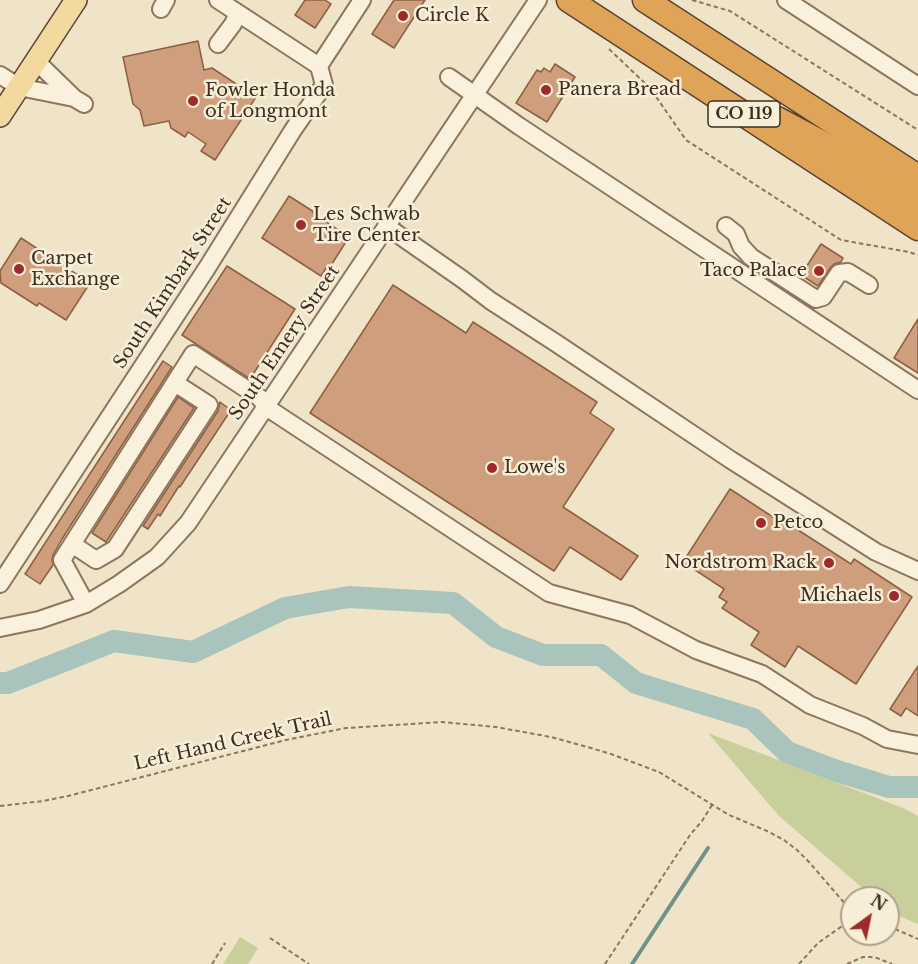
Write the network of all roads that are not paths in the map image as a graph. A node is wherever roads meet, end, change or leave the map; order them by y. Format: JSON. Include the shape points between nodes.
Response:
{"nodes":[{"id":1,"x":218,"y":0,"type":"edge"},
{"id":2,"x":362,"y":0,"type":"edge"},
{"id":3,"x":537,"y":0,"type":"edge"},
{"id":4,"x":569,"y":0,"type":"edge"},
{"id":5,"x":645,"y":0,"type":"edge"},
{"id":6,"x":786,"y":0,"type":"edge"},
{"id":7,"x":68,"y":3,"type":"edge"},
{"id":8,"x":238,"y":13,"type":"junction"},
{"id":9,"x":218,"y":45,"type":"dead end"},
{"id":10,"x":36,"y":61,"type":"junction"},
{"id":11,"x":319,"y":66,"type":"junction"},
{"id":12,"x":0,"y":75,"type":"edge"},
{"id":13,"x":449,"y":77,"type":"dead end"},
{"id":14,"x":918,"y":86,"type":"edge"},
{"id":15,"x":19,"y":87,"type":"junction"},
{"id":16,"x":474,"y":94,"type":"junction"},
{"id":17,"x":713,"y":94,"type":"junction"},
{"id":18,"x":0,"y":116,"type":"edge"},
{"id":19,"x":918,"y":177,"type":"edge"},
{"id":20,"x":918,"y":203,"type":"edge"},
{"id":21,"x":387,"y":226,"type":"junction"},
{"id":22,"x":726,"y":226,"type":"dead end"},
{"id":23,"x":918,"y":228,"type":"edge"},
{"id":24,"x":869,"y":285,"type":"dead end"},
{"id":25,"x":175,"y":383,"type":"junction"},
{"id":26,"x":918,"y":390,"type":"edge"},
{"id":27,"x":266,"y":407,"type":"junction"},
{"id":28,"x":72,"y":544,"type":"junction"},
{"id":29,"x":918,"y":571,"type":"edge"},
{"id":30,"x":2,"y":577,"type":"edge"},
{"id":31,"x":86,"y":604,"type":"junction"},
{"id":32,"x":0,"y":628,"type":"edge"},
{"id":33,"x":918,"y":745,"type":"edge"}],
"edges":[{"from":1,"to":8,"type":"street"},
{"from":2,"to":11,"type":"street"},
{"from":3,"to":16,"type":"street","name":"South Emery Street"},
{"from":4,"to":17,"type":"highway","number":"CO 119"},
{"from":5,"to":19,"type":"highway","number":"CO 119"},
{"from":6,"to":14,"type":"street"},
{"from":7,"to":10,"type":"main road"},
{"from":8,"to":9,"type":"street"},
{"from":8,"to":11,"type":"street"},
{"from":10,"to":15,"type":"main road"},
{"from":10,"to":15,"type":"street","via":[[79,101]]},
{"from":11,"to":30,"type":"street","name":"South Kimbark Street","via":[[324,84]]},
{"from":12,"to":15,"type":"street"},
{"from":13,"to":16,"type":"street"},
{"from":15,"to":18,"type":"main road"},
{"from":16,"to":21,"type":"street","name":"South Emery Street"},
{"from":16,"to":26,"type":"street"},
{"from":17,"to":20,"type":"highway","via":[[782,121]]},
{"from":17,"to":23,"type":"highway","number":"CO 119"},
{"from":21,"to":27,"type":"street","name":"South Emery Street"},
{"from":21,"to":29,"type":"street","via":[[491,301],[731,460],[876,552]]},
{"from":22,"to":24,"type":"street","via":[[751,257],[816,299],[823,297],[839,273],[848,272]]},
{"from":25,"to":27,"type":"street","via":[[193,354],[260,398]]},
{"from":25,"to":28,"type":"street"},
{"from":25,"to":28,"type":"street","via":[[208,405],[116,549],[96,560]]},
{"from":27,"to":31,"type":"street","name":"South Emery Street","via":[[188,523],[157,557]]},
{"from":27,"to":33,"type":"street","via":[[549,593],[630,615],[696,650],[762,674],[810,705],[887,739]]},
{"from":28,"to":31,"type":"street","via":[[62,560]]},
{"from":31,"to":32,"type":"street","name":"South Emery Street"}]}
